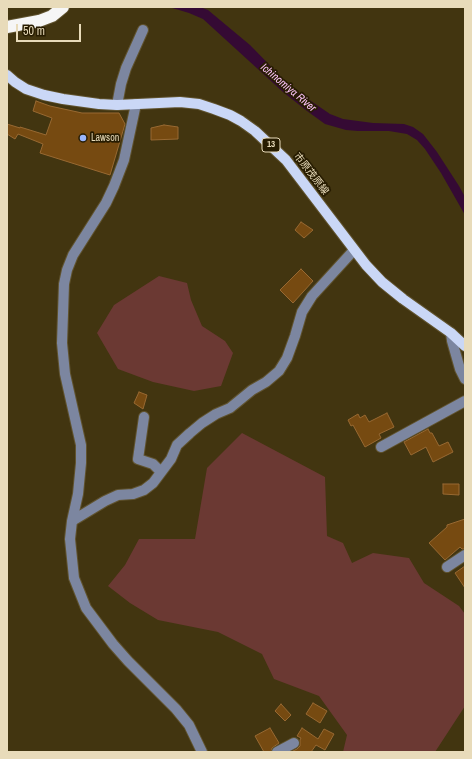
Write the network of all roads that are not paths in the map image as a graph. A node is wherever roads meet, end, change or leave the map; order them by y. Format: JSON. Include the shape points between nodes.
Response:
{"nodes":[{"id":1,"x":63,"y":7,"type":"edge"},
{"id":2,"x":7,"y":27,"type":"edge"},
{"id":3,"x":143,"y":30,"type":"dead end"},
{"id":4,"x":7,"y":74,"type":"edge"},
{"id":5,"x":136,"y":104,"type":"junction"},
{"id":6,"x":117,"y":105,"type":"junction"},
{"id":7,"x":354,"y":250,"type":"junction"},
{"id":8,"x":452,"y":333,"type":"junction"},
{"id":9,"x":465,"y":346,"type":"edge"},
{"id":10,"x":465,"y":379,"type":"edge"},
{"id":11,"x":465,"y":401,"type":"edge"},
{"id":12,"x":144,"y":417,"type":"dead end"},
{"id":13,"x":381,"y":447,"type":"dead end"},
{"id":14,"x":161,"y":472,"type":"junction"},
{"id":15,"x":72,"y":521,"type":"junction"},
{"id":16,"x":465,"y":555,"type":"edge"},
{"id":17,"x":447,"y":567,"type":"dead end"},
{"id":18,"x":294,"y":743,"type":"dead end"},
{"id":19,"x":202,"y":752,"type":"edge"},
{"id":20,"x":278,"y":752,"type":"edge"}],
"edges":[{"from":1,"to":2,"type":"highway","via":[[52,16],[39,21]]},
{"from":3,"to":6,"type":"street","via":[[120,84]]},
{"from":4,"to":6,"type":"main road","name":"市原茂原線","number":"13","via":[[26,89],[44,95],[80,102]]},
{"from":5,"to":6,"type":"main road","name":"市原茂原線","number":"13"},
{"from":5,"to":7,"type":"main road","name":"市原茂原線","number":"13","via":[[199,104],[230,115],[256,131],[286,160]]},
{"from":5,"to":15,"type":"street","via":[[124,160],[114,186],[73,255],[64,284],[62,343],[65,374],[81,445],[78,494]]},
{"from":7,"to":8,"type":"main road","name":"市原茂原線","number":"13","via":[[382,282]]},
{"from":7,"to":14,"type":"street","via":[[312,296],[302,312],[287,358],[279,371],[230,408],[216,414],[190,433],[177,445]]},
{"from":8,"to":9,"type":"main road","name":"市原茂原線","number":"13"},
{"from":8,"to":10,"type":"street","via":[[452,341]]},
{"from":11,"to":13,"type":"street"},
{"from":12,"to":14,"type":"street","via":[[138,459],[153,464]]},
{"from":14,"to":15,"type":"street","via":[[144,490],[118,495]]},
{"from":15,"to":19,"type":"street","via":[[70,539],[74,578],[86,608],[113,644],[189,725]]},
{"from":16,"to":17,"type":"street"},
{"from":18,"to":20,"type":"street"}]}
